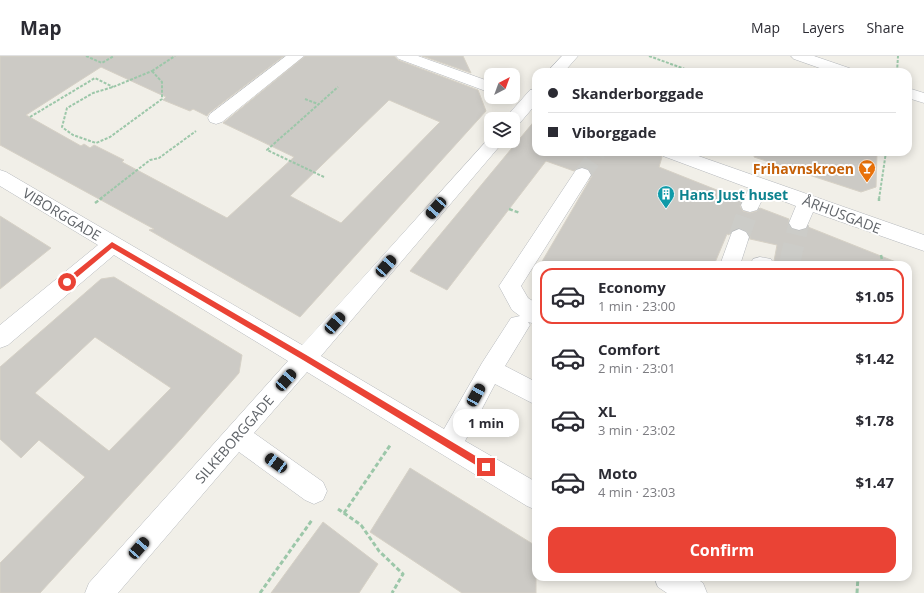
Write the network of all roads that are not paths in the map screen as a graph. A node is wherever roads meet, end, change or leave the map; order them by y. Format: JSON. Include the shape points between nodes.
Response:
{"nodes":[{"id":1,"x":296,"y":56,"type":"edge"},
{"id":2,"x":404,"y":56,"type":"edge"},
{"id":3,"x":570,"y":56,"type":"edge"},
{"id":4,"x":799,"y":56,"type":"edge"},
{"id":5,"x":559,"y":68,"type":"edge"},
{"id":6,"x":834,"y":68,"type":"edge"},
{"id":7,"x":484,"y":85,"type":"edge"},
{"id":8,"x":912,"y":94,"type":"edge"},
{"id":9,"x":520,"y":97,"type":"edge"},
{"id":10,"x":924,"y":98,"type":"edge"},
{"id":11,"x":532,"y":100,"type":"edge"},
{"id":12,"x":532,"y":102,"type":"edge"},
{"id":13,"x":520,"y":113,"type":"edge"},
{"id":14,"x":216,"y":118,"type":"road end"},
{"id":15,"x":489,"y":148,"type":"edge"},
{"id":16,"x":680,"y":156,"type":"edge"},
{"id":17,"x":582,"y":175,"type":"tunnel mouth"},
{"id":18,"x":0,"y":177,"type":"edge"},
{"id":19,"x":760,"y":185,"type":"junction"},
{"id":20,"x":807,"y":201,"type":"junction"},
{"id":21,"x":750,"y":205,"type":"tunnel mouth"},
{"id":22,"x":800,"y":223,"type":"tunnel mouth"},
{"id":23,"x":738,"y":237,"type":"tunnel mouth"},
{"id":24,"x":924,"y":243,"type":"edge"},
{"id":25,"x":112,"y":244,"type":"junction"},
{"id":26,"x":731,"y":261,"type":"edge"},
{"id":27,"x":528,"y":320,"type":"edge"},
{"id":28,"x":0,"y":338,"type":"edge"},
{"id":29,"x":305,"y":358,"type":"junction"},
{"id":30,"x":490,"y":370,"type":"junction"},
{"id":31,"x":532,"y":392,"type":"edge"},
{"id":32,"x":237,"y":436,"type":"junction"},
{"id":33,"x":449,"y":444,"type":"junction"},
{"id":34,"x":532,"y":495,"type":"edge"},
{"id":35,"x":320,"y":496,"type":"road end"},
{"id":36,"x":99,"y":593,"type":"edge"}],
"edges":[{"from":1,"to":14,"type":"street"},
{"from":2,"to":7,"type":"street"},
{"from":3,"to":5,"type":"street"},
{"from":4,"to":6,"type":"street"},
{"from":8,"to":10,"type":"street"},
{"from":9,"to":11,"type":"street"},
{"from":12,"to":13,"type":"street"},
{"from":15,"to":29,"type":"street","name":"SILKEBORGGADE"},
{"from":16,"to":19,"type":"street","name":"ÅRHUSGADE"},
{"from":17,"to":27,"type":"street","via":[[510,286]]},
{"from":18,"to":25,"type":"street","name":"VIBORGGADE"},
{"from":19,"to":20,"type":"street","name":"ÅRHUSGADE"},
{"from":19,"to":21,"type":"street"},
{"from":20,"to":22,"type":"street"},
{"from":20,"to":24,"type":"street","name":"ÅRHUSGADE","via":[[875,228]]},
{"from":23,"to":26,"type":"street"},
{"from":25,"to":28,"type":"street"},
{"from":25,"to":29,"type":"street","name":"VIBORGGADE"},
{"from":27,"to":30,"type":"street"},
{"from":29,"to":32,"type":"street","name":"SILKEBORGGADE"},
{"from":29,"to":33,"type":"street","name":"VIBORGGADE"},
{"from":30,"to":31,"type":"street"},
{"from":30,"to":33,"type":"street"},
{"from":32,"to":35,"type":"street"},
{"from":32,"to":36,"type":"street","name":"SILKEBORGGADE"},
{"from":33,"to":34,"type":"street","name":"VIBORGGADE"}]}
